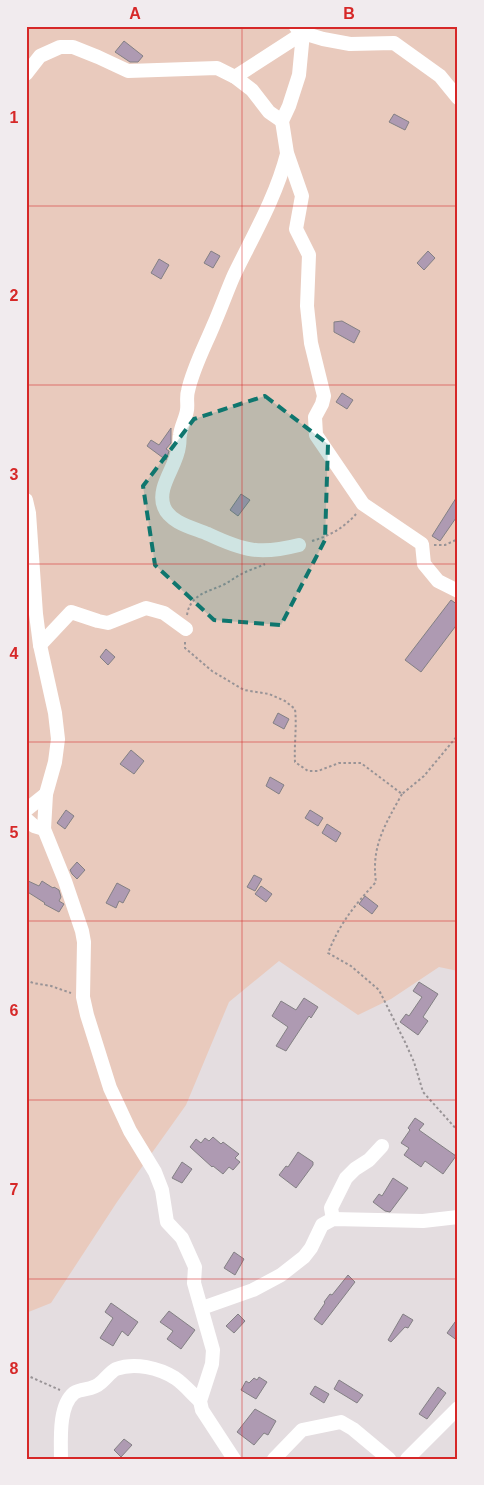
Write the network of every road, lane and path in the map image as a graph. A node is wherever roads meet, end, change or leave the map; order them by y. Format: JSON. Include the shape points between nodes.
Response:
{"nodes":[{"id":1,"x":302,"y":28,"type":"edge"},
{"id":2,"x":26,"y":74,"type":"edge"},
{"id":3,"x":235,"y":77,"type":"junction"},
{"id":4,"x":458,"y":98,"type":"edge"},
{"id":5,"x":282,"y":121,"type":"junction"},
{"id":6,"x":287,"y":154,"type":"junction"},
{"id":7,"x":26,"y":500,"type":"edge"},
{"id":8,"x":363,"y":504,"type":"junction"},
{"id":9,"x":458,"y":539,"type":"edge"},
{"id":10,"x":422,"y":544,"type":"junction"},
{"id":11,"x":299,"y":545,"type":"joint"},
{"id":12,"x":270,"y":562,"type":"dead end"},
{"id":13,"x":458,"y":591,"type":"edge"},
{"id":14,"x":186,"y":629,"type":"junction"},
{"id":15,"x":40,"y":645,"type":"junction"},
{"id":16,"x":458,"y":735,"type":"edge"},
{"id":17,"x":46,"y":794,"type":"junction"},
{"id":18,"x":402,"y":794,"type":"junction"},
{"id":19,"x":26,"y":810,"type":"edge"},
{"id":20,"x":26,"y":819,"type":"edge"},
{"id":21,"x":44,"y":829,"type":"junction"},
{"id":22,"x":26,"y":980,"type":"edge"},
{"id":23,"x":83,"y":996,"type":"junction"},
{"id":24,"x":458,"y":1131,"type":"edge"},
{"id":25,"x":382,"y":1146,"type":"dead end"},
{"id":26,"x":458,"y":1217,"type":"edge"},
{"id":27,"x":333,"y":1219,"type":"junction"},
{"id":28,"x":202,"y":1308,"type":"junction"},
{"id":29,"x":26,"y":1375,"type":"edge"},
{"id":30,"x":75,"y":1393,"type":"junction"},
{"id":31,"x":200,"y":1401,"type":"junction"},
{"id":32,"x":458,"y":1408,"type":"edge"},
{"id":33,"x":61,"y":1459,"type":"edge"},
{"id":34,"x":234,"y":1459,"type":"edge"},
{"id":35,"x":274,"y":1459,"type":"edge"},
{"id":36,"x":389,"y":1459,"type":"edge"},
{"id":37,"x":407,"y":1459,"type":"edge"}],
"edges":[{"from":1,"to":3,"type":"street"},
{"from":1,"to":4,"type":"street","via":[[323,40],[350,44],[394,43],[440,76]]},
{"from":1,"to":5,"type":"street","via":[[298,75]]},
{"from":2,"to":3,"type":"street","via":[[40,56],[60,47],[73,47],[128,71],[217,68]]},
{"from":3,"to":5,"type":"street"},
{"from":5,"to":6,"type":"street"},
{"from":6,"to":8,"type":"street","via":[[302,196],[296,229],[309,255],[307,306],[311,343],[324,396],[314,416],[316,435]]},
{"from":6,"to":11,"type":"street","via":[[268,207],[234,276],[187,392],[187,410],[175,461],[167,477],[163,506],[180,523],[227,543],[255,551]]},
{"from":7,"to":15,"type":"street"},
{"from":8,"to":10,"type":"street"},
{"from":8,"to":11,"type":"path","via":[[348,524],[324,538]]},
{"from":9,"to":10,"type":"path","via":[[445,545]]},
{"from":10,"to":13,"type":"street","via":[[424,564],[438,581]]},
{"from":12,"to":14,"type":"path","via":[[195,598],[188,608]]},
{"from":14,"to":15,"type":"street","via":[[164,613],[146,608],[108,622],[71,612]]},
{"from":14,"to":18,"type":"path","via":[[185,648],[212,672],[244,690],[269,694],[285,701],[294,709],[296,762],[308,771],[339,763],[360,763]]},
{"from":15,"to":17,"type":"street","via":[[58,739]]},
{"from":16,"to":18,"type":"path","via":[[424,776]]},
{"from":17,"to":19,"type":"street"},
{"from":17,"to":21,"type":"street"},
{"from":18,"to":24,"type":"path","via":[[378,843],[374,868],[376,882],[350,911],[328,953],[351,966],[379,990],[414,1062],[423,1092]]},
{"from":20,"to":21,"type":"street"},
{"from":21,"to":23,"type":"street","via":[[82,931]]},
{"from":22,"to":23,"type":"path"},
{"from":23,"to":28,"type":"street","via":[[110,1088],[130,1131],[155,1172],[168,1222],[182,1238],[195,1267],[194,1283]]},
{"from":25,"to":27,"type":"street","via":[[346,1178],[331,1208]]},
{"from":26,"to":27,"type":"street","via":[[423,1221]]},
{"from":27,"to":28,"type":"street","via":[[322,1226],[304,1257],[281,1275],[253,1290]]},
{"from":28,"to":31,"type":"street","via":[[214,1350]]},
{"from":29,"to":30,"type":"path","via":[[43,1384]]},
{"from":30,"to":31,"type":"street","via":[[98,1386],[115,1370],[134,1366],[150,1368],[176,1379]]},
{"from":30,"to":33,"type":"street","via":[[62,1420]]},
{"from":31,"to":34,"type":"street","via":[[202,1410]]},
{"from":32,"to":37,"type":"street"},
{"from":35,"to":36,"type":"street","via":[[302,1430],[341,1422]]}]}
